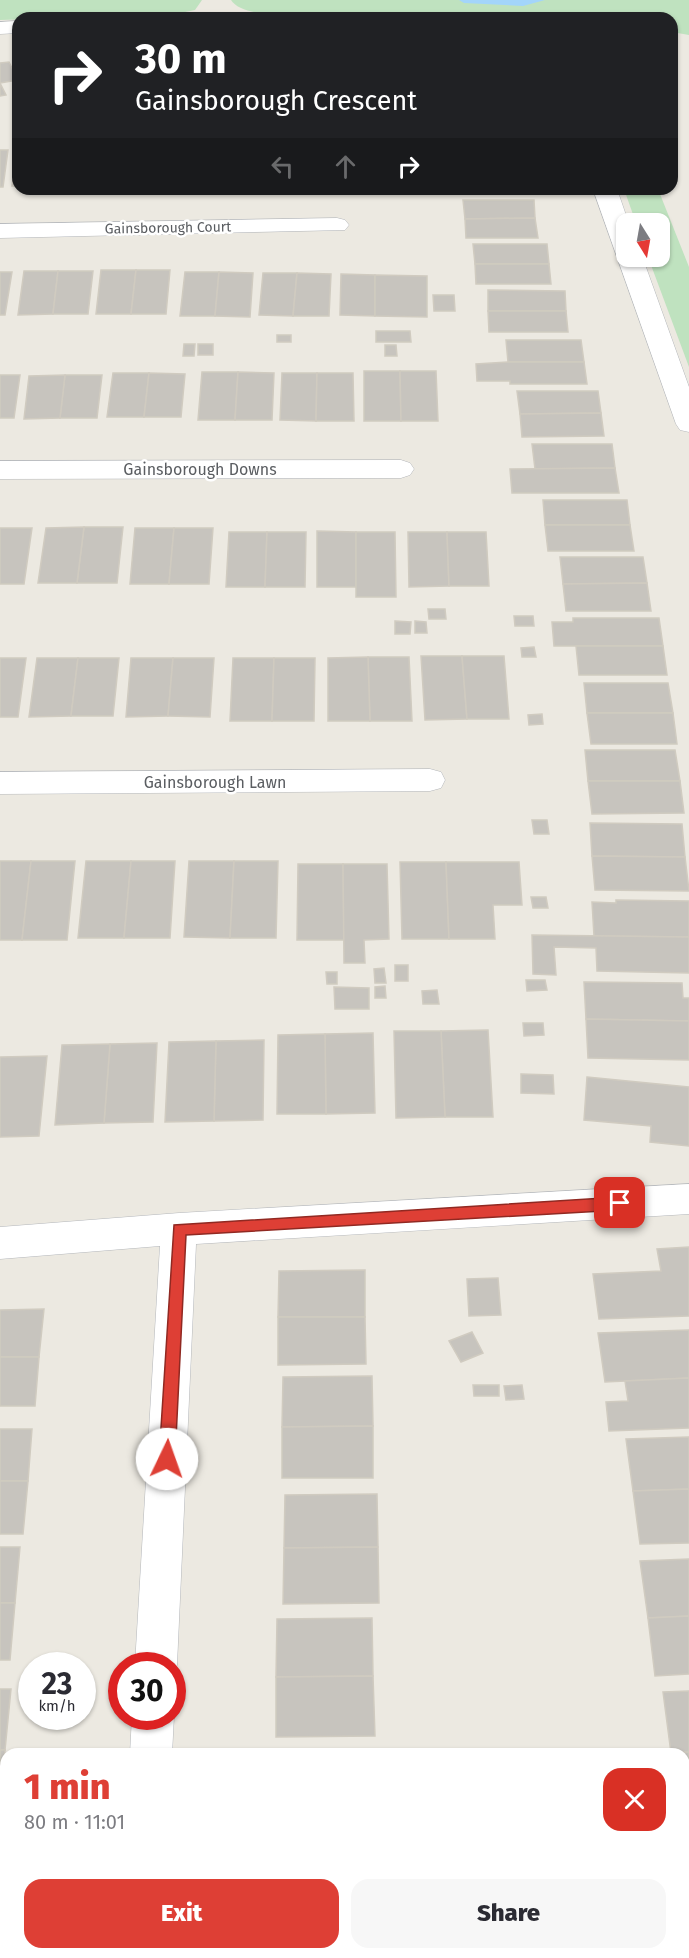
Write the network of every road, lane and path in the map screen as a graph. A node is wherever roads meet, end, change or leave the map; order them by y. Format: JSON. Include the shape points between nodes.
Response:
{"nodes":[{"id":1,"x":607,"y":195,"type":"edge"},
{"id":2,"x":616,"y":220,"type":"edge"},
{"id":3,"x":337,"y":225,"type":"dead end"},
{"id":4,"x":0,"y":231,"type":"edge"},
{"id":5,"x":634,"y":267,"type":"edge"},
{"id":6,"x":689,"y":424,"type":"edge"},
{"id":7,"x":401,"y":469,"type":"dead end"},
{"id":8,"x":0,"y":470,"type":"edge"},
{"id":9,"x":430,"y":780,"type":"dead end"},
{"id":10,"x":0,"y":783,"type":"edge"},
{"id":11,"x":689,"y":1199,"type":"edge"},
{"id":12,"x":179,"y":1229,"type":"junction"},
{"id":13,"x":0,"y":1243,"type":"edge"},
{"id":14,"x":157,"y":1652,"type":"edge"},
{"id":15,"x":152,"y":1730,"type":"edge"},
{"id":16,"x":151,"y":1748,"type":"edge"}],
"edges":[{"from":1,"to":2,"type":"street"},
{"from":3,"to":4,"type":"street","name":"Gainsborough Court"},
{"from":5,"to":6,"type":"street"},
{"from":7,"to":8,"type":"street","name":"Gainsborough Downs"},
{"from":9,"to":10,"type":"street","name":"Gainsborough Lawn"},
{"from":11,"to":12,"type":"street"},
{"from":12,"to":13,"type":"street"},
{"from":12,"to":14,"type":"street"},
{"from":15,"to":16,"type":"street"}]}
